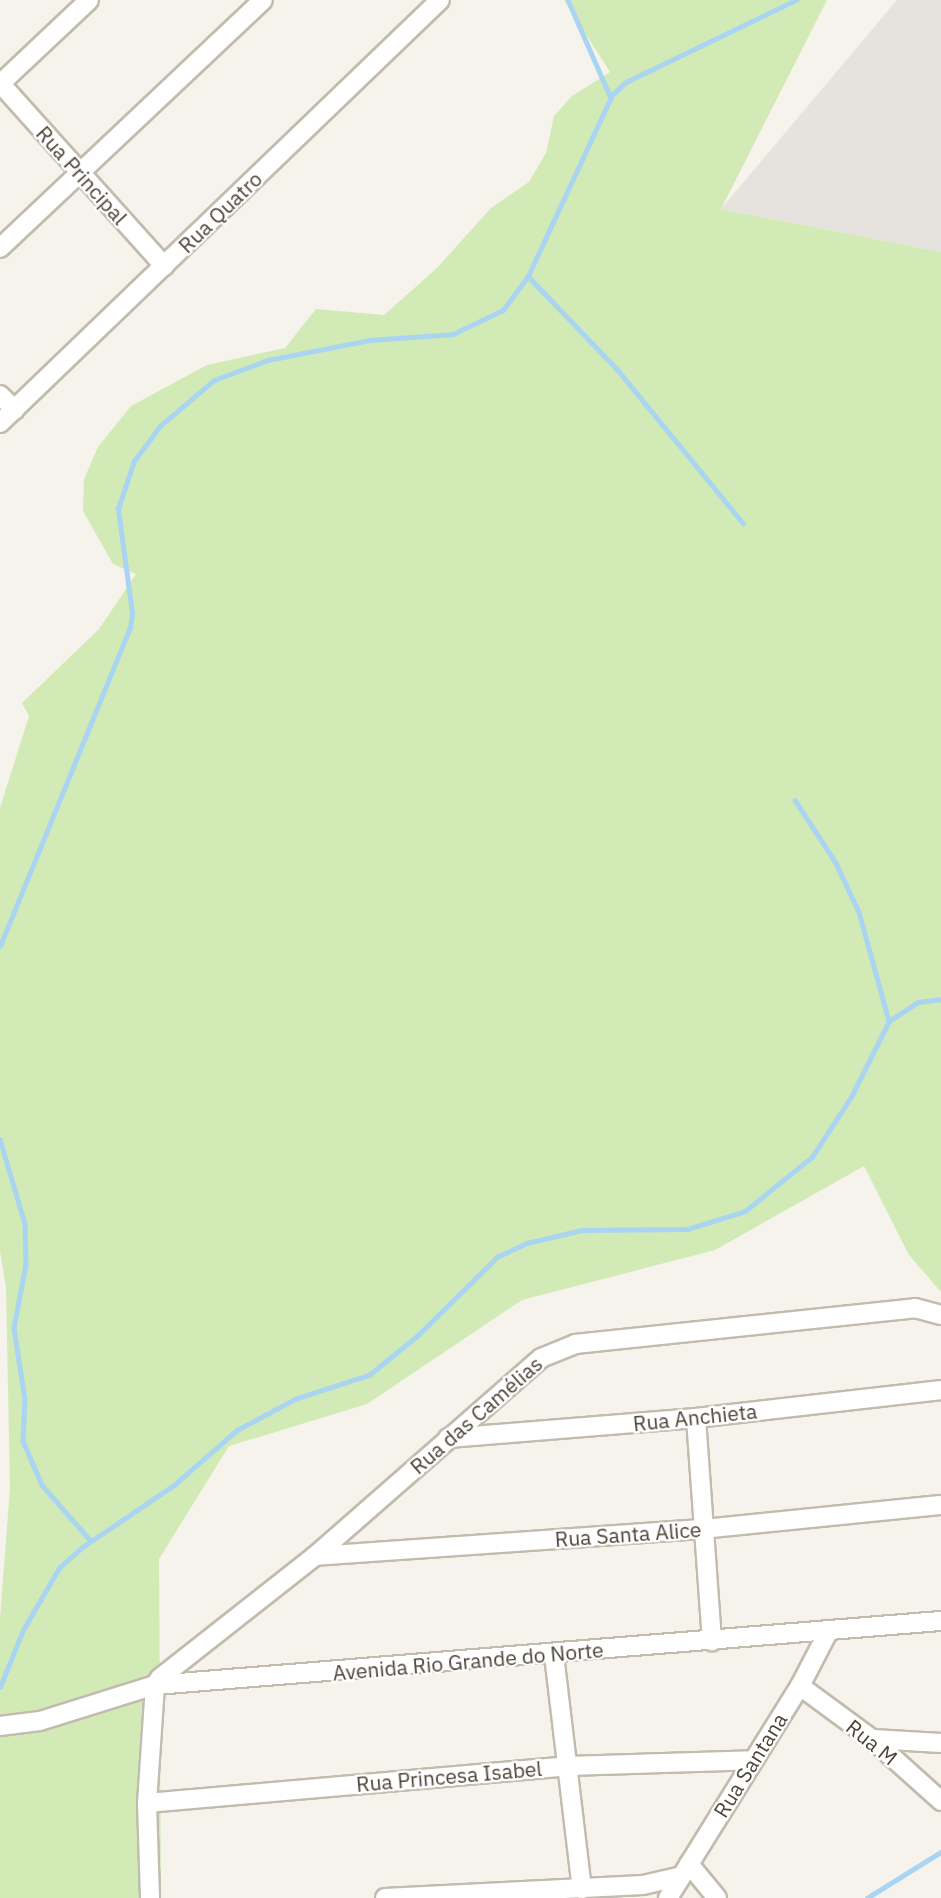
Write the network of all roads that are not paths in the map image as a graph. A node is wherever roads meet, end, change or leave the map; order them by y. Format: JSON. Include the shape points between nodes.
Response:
{"nodes":[{"id":1,"x":89,"y":0,"type":"edge"},
{"id":2,"x":263,"y":0,"type":"edge"},
{"id":3,"x":440,"y":0,"type":"edge"},
{"id":4,"x":0,"y":83,"type":"edge"},
{"id":5,"x":81,"y":174,"type":"junction"},
{"id":6,"x":0,"y":248,"type":"edge"},
{"id":7,"x":164,"y":266,"type":"junction"},
{"id":8,"x":0,"y":395,"type":"edge"},
{"id":9,"x":15,"y":410,"type":"junction"},
{"id":10,"x":0,"y":423,"type":"edge"},
{"id":11,"x":941,"y":1314,"type":"edge"},
{"id":12,"x":941,"y":1390,"type":"edge"},
{"id":13,"x":696,"y":1418,"type":"junction"},
{"id":14,"x":448,"y":1438,"type":"junction"},
{"id":15,"x":941,"y":1505,"type":"edge"},
{"id":16,"x":703,"y":1528,"type":"junction"},
{"id":17,"x":315,"y":1556,"type":"junction"},
{"id":18,"x":941,"y":1621,"type":"edge"},
{"id":19,"x":829,"y":1629,"type":"junction"},
{"id":20,"x":712,"y":1641,"type":"junction"},
{"id":21,"x":555,"y":1655,"type":"junction"},
{"id":22,"x":155,"y":1685,"type":"junction"},
{"id":23,"x":800,"y":1686,"type":"junction"},
{"id":24,"x":0,"y":1726,"type":"edge"},
{"id":25,"x":872,"y":1739,"type":"junction"},
{"id":26,"x":941,"y":1743,"type":"edge"},
{"id":27,"x":753,"y":1760,"type":"junction"},
{"id":28,"x":567,"y":1766,"type":"junction"},
{"id":29,"x":941,"y":1801,"type":"edge"},
{"id":30,"x":147,"y":1803,"type":"junction"},
{"id":31,"x":685,"y":1870,"type":"junction"},
{"id":32,"x":582,"y":1889,"type":"junction"},
{"id":33,"x":150,"y":1898,"type":"edge"},
{"id":34,"x":385,"y":1898,"type":"edge"},
{"id":35,"x":668,"y":1898,"type":"edge"},
{"id":36,"x":717,"y":1898,"type":"edge"}],
"edges":[{"from":1,"to":4,"type":"street","name":"Rua Principal"},
{"from":2,"to":5,"type":"street"},
{"from":3,"to":7,"type":"street","name":"Rua Quatro"},
{"from":4,"to":5,"type":"street","name":"Rua Principal"},
{"from":5,"to":6,"type":"street"},
{"from":5,"to":7,"type":"street","name":"Rua Principal"},
{"from":7,"to":9,"type":"street","name":"Rua Quatro"},
{"from":8,"to":9,"type":"street"},
{"from":9,"to":10,"type":"street","name":"Rua Quatro"},
{"from":11,"to":14,"type":"street","name":"Rua das Camélias","via":[[915,1308],[564,1346],[541,1358]]},
{"from":12,"to":13,"type":"street","name":"Rua Anchieta"},
{"from":13,"to":14,"type":"street","name":"Rua Anchieta"},
{"from":13,"to":16,"type":"street"},
{"from":14,"to":17,"type":"street","name":"Rua das Camélias"},
{"from":15,"to":16,"type":"street","name":"Rua Santa Alice"},
{"from":16,"to":17,"type":"street","name":"Rua Santa Alice"},
{"from":16,"to":20,"type":"street"},
{"from":17,"to":22,"type":"street","name":"Rua das Camélias","via":[[174,1664]]},
{"from":18,"to":19,"type":"street","name":"Avenida Rio Grande do Norte"},
{"from":19,"to":20,"type":"street","name":"Avenida Rio Grande do Norte"},
{"from":19,"to":23,"type":"street","name":"Rua Santana"},
{"from":20,"to":21,"type":"street","name":"Avenida Rio Grande do Norte"},
{"from":21,"to":22,"type":"street","name":"Avenida Rio Grande do Norte"},
{"from":21,"to":28,"type":"street"},
{"from":22,"to":24,"type":"street","name":"Avenida Rio Grande do Norte","via":[[40,1721]]},
{"from":22,"to":30,"type":"street"},
{"from":23,"to":25,"type":"street","name":"Rua M"},
{"from":23,"to":27,"type":"street","name":"Rua Santana"},
{"from":25,"to":26,"type":"street"},
{"from":25,"to":29,"type":"street","name":"Rua M"},
{"from":27,"to":28,"type":"street","name":"Rua Princesa Isabel"},
{"from":27,"to":31,"type":"street","name":"Rua Santana"},
{"from":28,"to":30,"type":"street","name":"Rua Princesa Isabel"},
{"from":28,"to":32,"type":"street"},
{"from":30,"to":33,"type":"street"},
{"from":31,"to":32,"type":"street","via":[[643,1885]]},
{"from":31,"to":35,"type":"street","name":"Rua Santana"},
{"from":31,"to":36,"type":"street"},
{"from":32,"to":34,"type":"street"}]}
